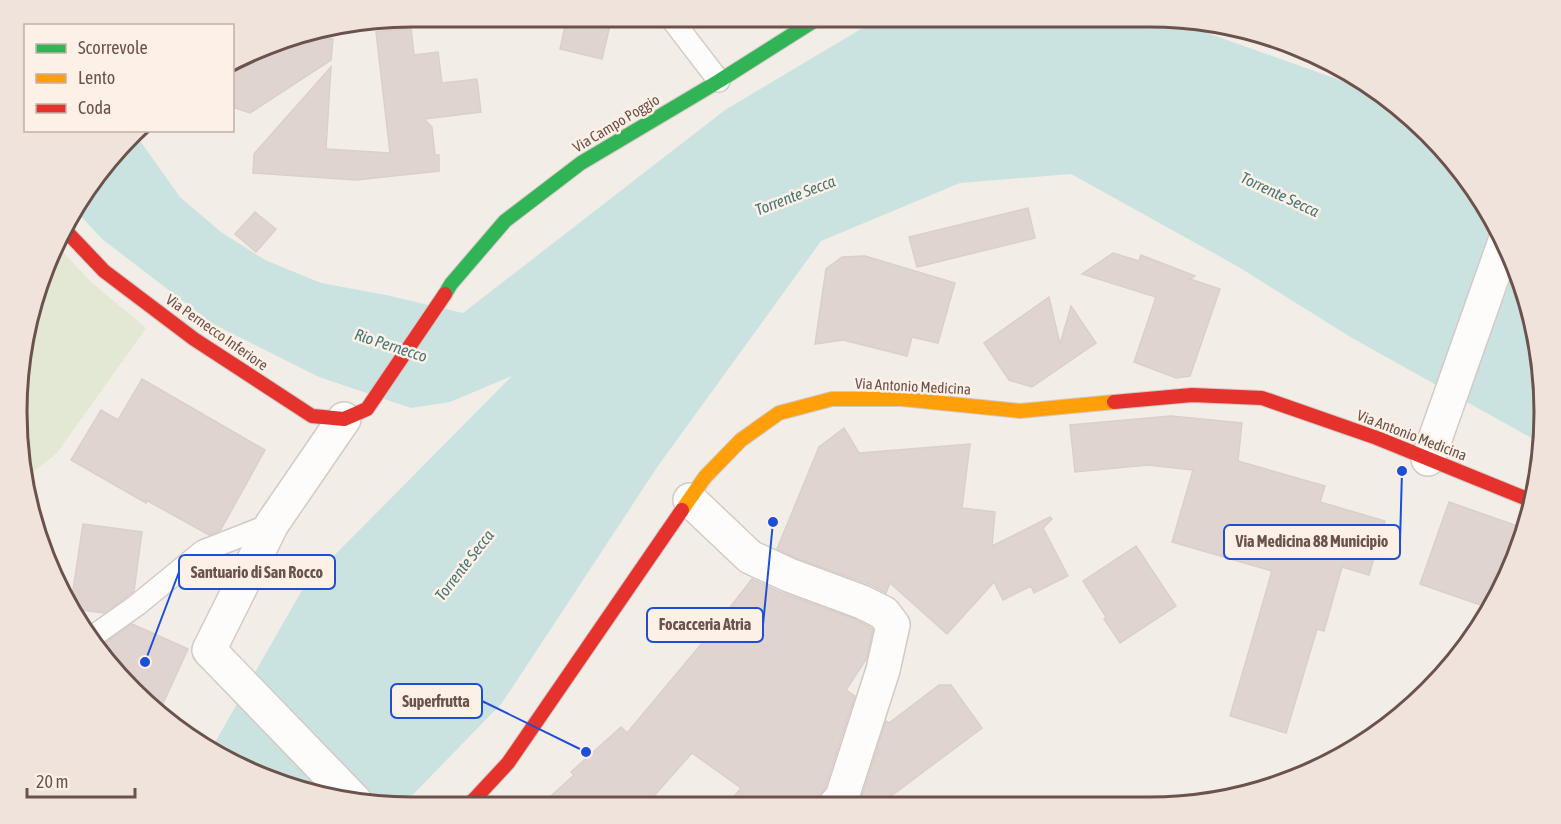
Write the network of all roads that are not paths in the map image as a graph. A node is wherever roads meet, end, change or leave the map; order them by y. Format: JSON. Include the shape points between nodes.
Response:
{"nodes":[{"id":1,"x":678,"y":27,"type":"edge"},
{"id":2,"x":804,"y":27,"type":"edge"},
{"id":3,"x":719,"y":81,"type":"junction"},
{"id":4,"x":70,"y":236,"type":"edge"},
{"id":5,"x":1500,"y":255,"type":"edge"},
{"id":6,"x":356,"y":414,"type":"junction"},
{"id":7,"x":1428,"y":459,"type":"junction"},
{"id":8,"x":1524,"y":498,"type":"edge"},
{"id":9,"x":690,"y":500,"type":"junction"},
{"id":10,"x":272,"y":524,"type":"junction"},
{"id":11,"x":97,"y":633,"type":"edge"},
{"id":12,"x":346,"y":791,"type":"edge"},
{"id":13,"x":476,"y":797,"type":"edge"},
{"id":14,"x":842,"y":797,"type":"edge"}],
"edges":[{"from":1,"to":3,"type":"lane"},
{"from":2,"to":3,"type":"main road","name":"Via Campo Poggio"},
{"from":3,"to":6,"type":"main road","name":"Via Campo Poggio","via":[[581,163],[505,220],[451,284]]},
{"from":4,"to":6,"type":"main road","name":"Via Pernecco Inferiore","via":[[104,271],[194,339],[312,416]]},
{"from":5,"to":7,"type":"street"},
{"from":6,"to":10,"type":"street"},
{"from":7,"to":8,"type":"main road","name":"Via Antonio Medicina"},
{"from":7,"to":9,"type":"main road","name":"Via Antonio Medicina","via":[[1262,398],[1192,395],[1020,411],[902,399],[832,399],[779,412],[741,440],[705,477]]},
{"from":9,"to":13,"type":"main road","name":"Via Antonio Medicina","via":[[508,763]]},
{"from":9,"to":14,"type":"street","via":[[750,557],[862,602],[884,613],[893,625],[883,670]]},
{"from":10,"to":11,"type":"lane","via":[[202,551]]},
{"from":10,"to":12,"type":"street","via":[[209,650]]}]}
